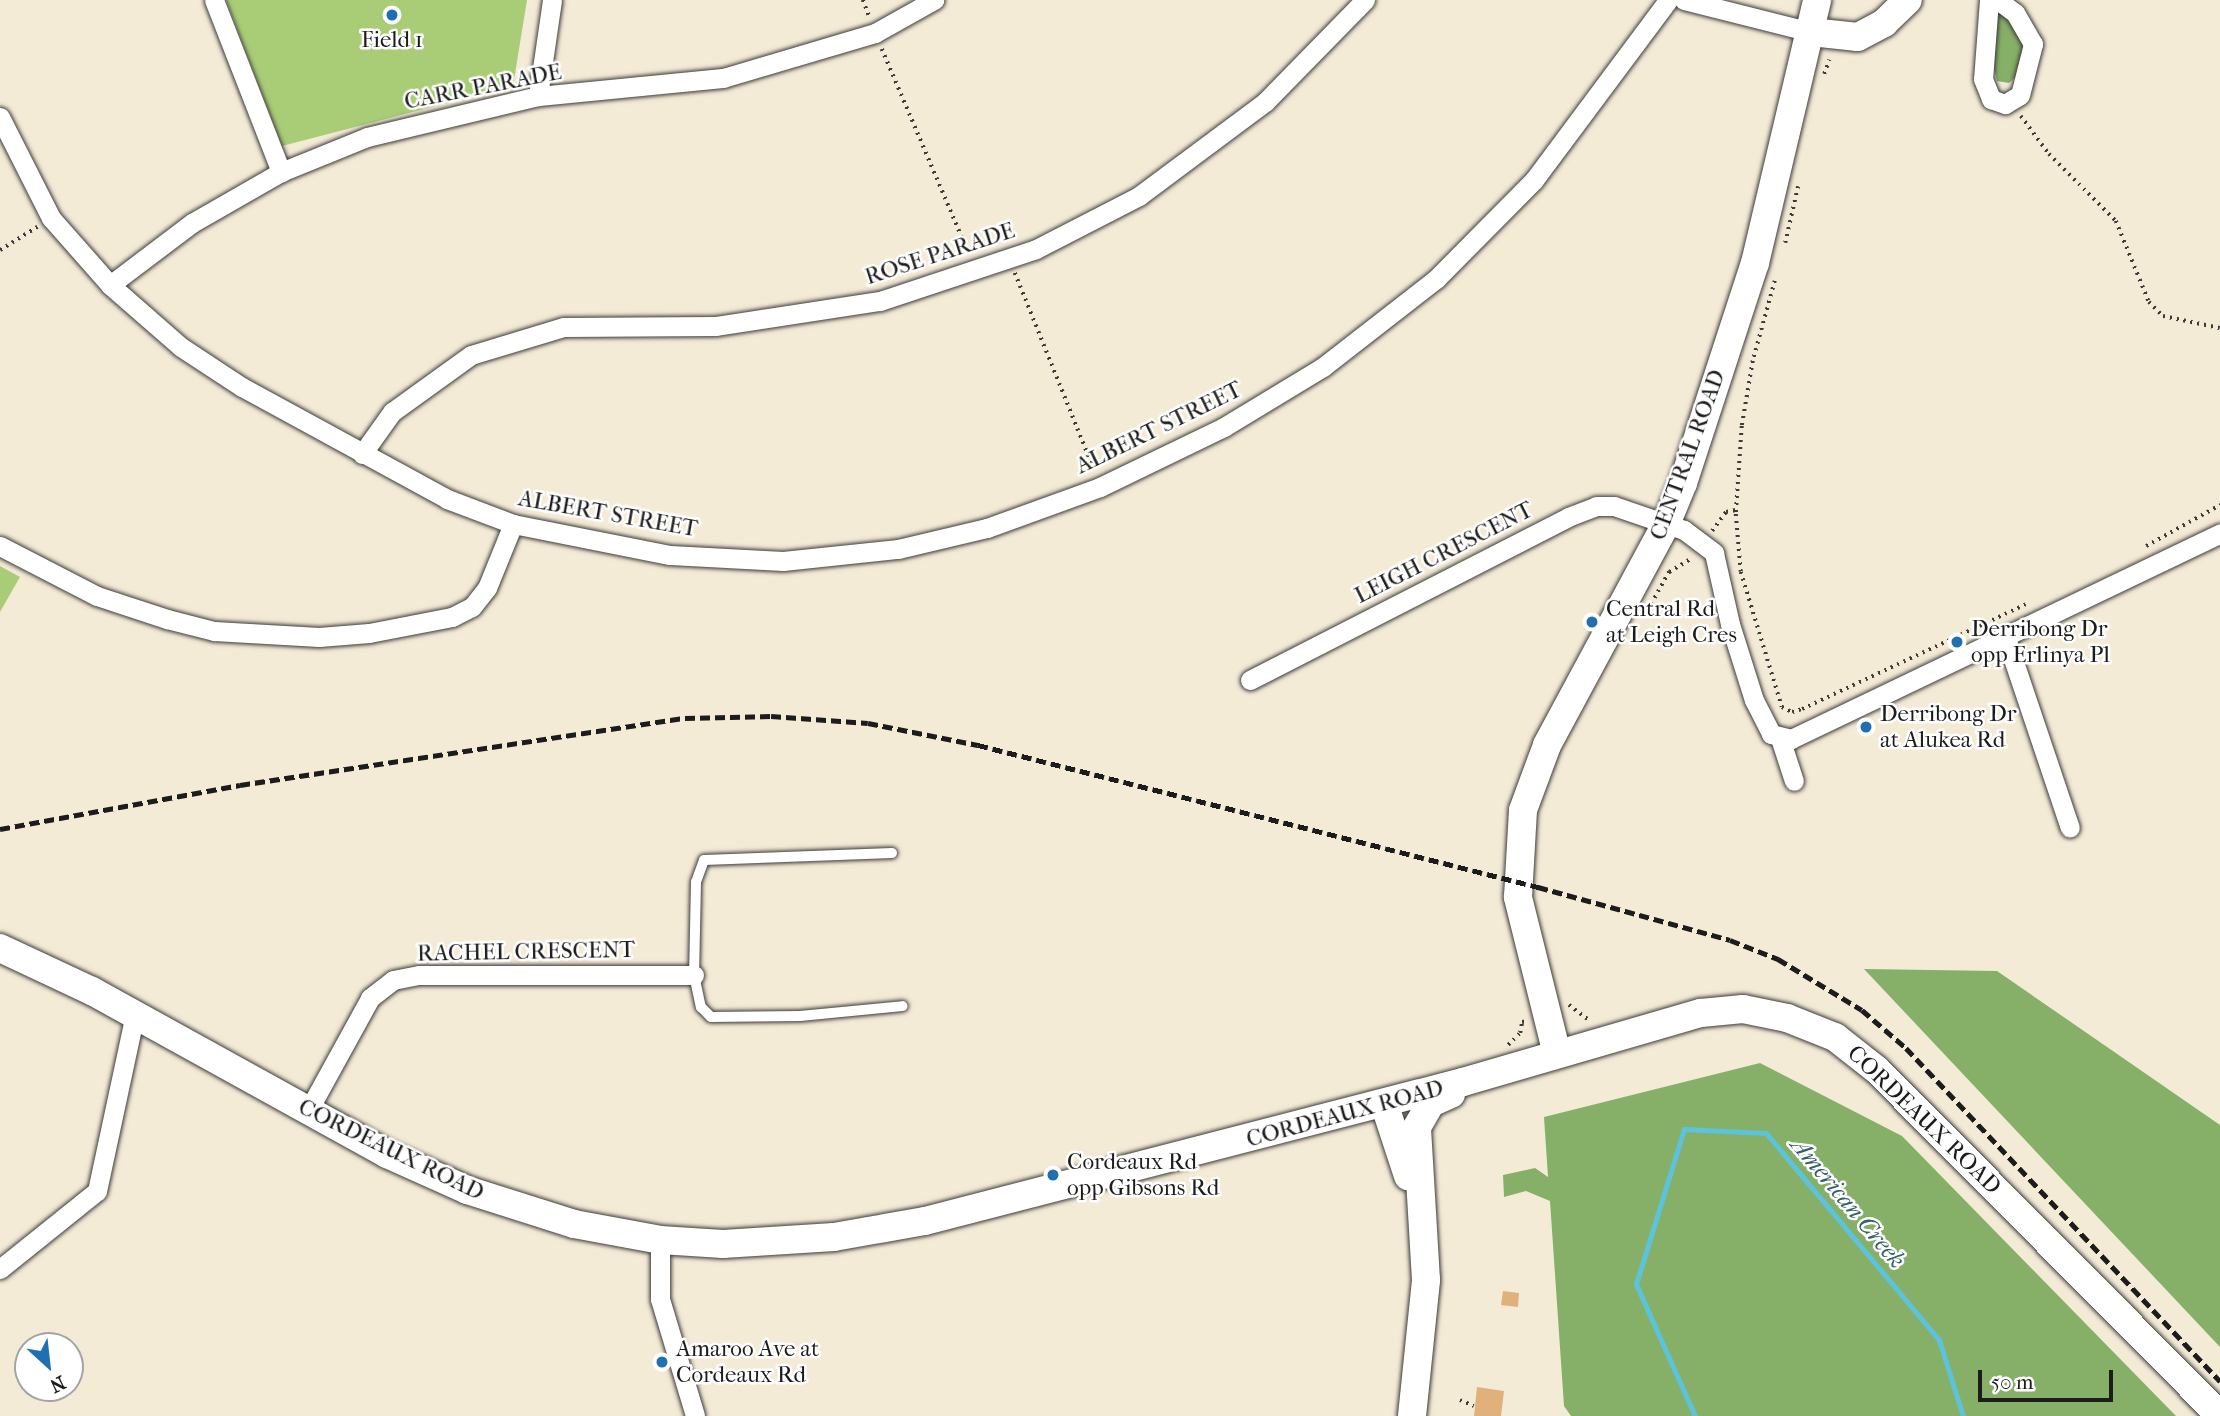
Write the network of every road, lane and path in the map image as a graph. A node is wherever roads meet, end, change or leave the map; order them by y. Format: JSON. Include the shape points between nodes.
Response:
{"nodes":[{"id":1,"x":214,"y":0,"type":"edge"},
{"id":2,"x":552,"y":0,"type":"edge"},
{"id":3,"x":934,"y":0,"type":"edge"},
{"id":4,"x":1365,"y":0,"type":"edge"},
{"id":5,"x":1668,"y":0,"type":"edge"},
{"id":6,"x":1684,"y":0,"type":"edge"},
{"id":7,"x":1817,"y":0,"type":"edge"},
{"id":8,"x":1908,"y":0,"type":"edge"},
{"id":9,"x":1989,"y":0,"type":"edge"},
{"id":10,"x":1998,"y":0,"type":"edge"},
{"id":11,"x":1811,"y":32,"type":"junction"},
{"id":12,"x":875,"y":33,"type":"junction"},
{"id":13,"x":1829,"y":60,"type":"dead end"},
{"id":14,"x":1819,"y":79,"type":"dead end"},
{"id":15,"x":538,"y":96,"type":"junction"},
{"id":16,"x":2011,"y":103,"type":"junction"},
{"id":17,"x":0,"y":117,"type":"edge"},
{"id":18,"x":281,"y":172,"type":"junction"},
{"id":19,"x":1800,"y":177,"type":"dead end"},
{"id":20,"x":51,"y":219,"type":"junction"},
{"id":21,"x":0,"y":250,"type":"edge"},
{"id":22,"x":1782,"y":255,"type":"dead end"},
{"id":23,"x":1009,"y":258,"type":"junction"},
{"id":24,"x":1779,"y":268,"type":"dead end"},
{"id":25,"x":976,"y":269,"type":"junction"},
{"id":26,"x":110,"y":285,"type":"junction"},
{"id":27,"x":2220,"y":328,"type":"edge"},
{"id":28,"x":362,"y":454,"type":"junction"},
{"id":29,"x":1100,"y":487,"type":"junction"},
{"id":30,"x":2220,"y":505,"type":"edge"},
{"id":31,"x":1736,"y":510,"type":"junction"},
{"id":32,"x":1667,"y":522,"type":"junction"},
{"id":33,"x":513,"y":524,"type":"junction"},
{"id":34,"x":2220,"y":533,"type":"edge"},
{"id":35,"x":1705,"y":542,"type":"junction"},
{"id":36,"x":0,"y":547,"type":"edge"},
{"id":37,"x":2144,"y":547,"type":"dead end"},
{"id":38,"x":2034,"y":600,"type":"dead end"},
{"id":39,"x":1645,"y":615,"type":"dead end"},
{"id":40,"x":2006,"y":638,"type":"junction"},
{"id":41,"x":1250,"y":680,"type":"dead end"},
{"id":42,"x":1780,"y":738,"type":"junction"},
{"id":43,"x":1794,"y":781,"type":"dead end"},
{"id":44,"x":2070,"y":828,"type":"dead end"},
{"id":45,"x":892,"y":853,"type":"dead end"},
{"id":46,"x":0,"y":948,"type":"edge"},
{"id":47,"x":694,"y":975,"type":"junction"},
{"id":48,"x":1565,"y":999,"type":"dead end"},
{"id":49,"x":904,"y":1006,"type":"dead end"},
{"id":50,"x":1570,"y":1008,"type":"dead end"},
{"id":51,"x":135,"y":1014,"type":"junction"},
{"id":52,"x":1522,"y":1022,"type":"dead end"},
{"id":53,"x":1557,"y":1055,"type":"junction"},
{"id":54,"x":1500,"y":1060,"type":"junction"},
{"id":55,"x":1384,"y":1103,"type":"junction"},
{"id":56,"x":307,"y":1111,"type":"junction"},
{"id":57,"x":1421,"y":1200,"type":"junction"},
{"id":58,"x":667,"y":1241,"type":"junction"},
{"id":59,"x":0,"y":1269,"type":"edge"},
{"id":60,"x":1460,"y":1400,"type":"dead end"},
{"id":61,"x":1474,"y":1406,"type":"dead end"},
{"id":62,"x":695,"y":1416,"type":"edge"},
{"id":63,"x":1412,"y":1416,"type":"edge"},
{"id":64,"x":2220,"y":1416,"type":"edge"}],
"edges":[{"from":1,"to":18,"type":"street"},
{"from":2,"to":15,"type":"street"},
{"from":3,"to":12,"type":"street","name":"CARR PARADE"},
{"from":4,"to":23,"type":"street","name":"ROSE PARADE","via":[[1265,102],[1139,196]]},
{"from":5,"to":29,"type":"street","name":"ALBERT STREET","via":[[1534,180],[1436,279],[1323,366],[1224,426]]},
{"from":6,"to":11,"type":"street"},
{"from":7,"to":11,"type":"main road","name":"CENTRAL ROAD"},
{"from":8,"to":11,"type":"main road","via":[[1884,23],[1858,37]]},
{"from":9,"to":16,"type":"street","via":[[1984,86],[1991,99]]},
{"from":10,"to":16,"type":"street","via":[[2015,13],[2033,44],[2020,95]]},
{"from":11,"to":32,"type":"main road","name":"CENTRAL ROAD","via":[[1755,263]]},
{"from":12,"to":15,"type":"street","name":"CARR PARADE","via":[[723,78]]},
{"from":12,"to":25,"type":"path"},
{"from":13,"to":14,"type":"path"},
{"from":15,"to":18,"type":"street","name":"CARR PARADE","via":[[367,137]]},
{"from":16,"to":27,"type":"path","via":[[2049,154],[2116,221],[2156,309],[2177,322],[2200,321]]},
{"from":17,"to":20,"type":"street","name":"ALBERT STREET"},
{"from":18,"to":26,"type":"street","name":"CARR PARADE","via":[[192,223]]},
{"from":19,"to":22,"type":"path"},
{"from":20,"to":21,"type":"path"},
{"from":20,"to":26,"type":"street","name":"ALBERT STREET"},
{"from":23,"to":25,"type":"street","name":"ROSE PARADE"},
{"from":23,"to":29,"type":"path"},
{"from":24,"to":31,"type":"path","via":[[1753,361],[1742,426]]},
{"from":25,"to":28,"type":"street","name":"ROSE PARADE","via":[[880,301],[716,326],[564,327],[471,355],[392,412]]},
{"from":26,"to":28,"type":"street","name":"ALBERT STREET","via":[[181,347]]},
{"from":28,"to":33,"type":"street","name":"ALBERT STREET","via":[[447,499]]},
{"from":29,"to":33,"type":"street","name":"ALBERT STREET","via":[[961,534],[898,549],[783,561],[670,555]]},
{"from":30,"to":37,"type":"path"},
{"from":31,"to":35,"type":"path","via":[[1726,512]]},
{"from":31,"to":38,"type":"path","via":[[1741,572],[1755,631],[1774,694],[1782,707],[1792,712]]},
{"from":32,"to":35,"type":"street","name":"LEIGH CRESCENT"},
{"from":32,"to":41,"type":"street","name":"LEIGH CRESCENT","via":[[1639,511],[1597,506]]},
{"from":32,"to":53,"type":"main road","name":"CENTRAL ROAD","via":[[1547,745],[1523,810],[1518,897]]},
{"from":33,"to":36,"type":"street","via":[[487,588],[472,607],[452,617],[369,634],[319,637],[225,633],[167,619],[97,596]]},
{"from":34,"to":40,"type":"street"},
{"from":35,"to":39,"type":"path","via":[[1688,562],[1669,572]]},
{"from":35,"to":42,"type":"street","via":[[1714,553],[1754,700],[1771,734]]},
{"from":40,"to":42,"type":"street","via":[[1800,737]]},
{"from":40,"to":44,"type":"street"},
{"from":42,"to":43,"type":"street"},
{"from":45,"to":47,"type":"lane","via":[[705,860],[696,882]]},
{"from":46,"to":51,"type":"main road","name":"CORDEAUX ROAD"},
{"from":47,"to":49,"type":"lane","via":[[701,1007],[711,1017],[800,1016]]},
{"from":47,"to":56,"type":"street","name":"RACHEL CRESCENT","via":[[419,975],[393,980],[370,998]]},
{"from":48,"to":50,"type":"path"},
{"from":51,"to":56,"type":"main road","name":"CORDEAUX ROAD"},
{"from":51,"to":59,"type":"street","via":[[97,1191]]},
{"from":52,"to":54,"type":"path"},
{"from":53,"to":54,"type":"main road","name":"CORDEAUX ROAD"},
{"from":53,"to":64,"type":"main road","name":"CORDEAUX ROAD","via":[[1727,1009],[1787,1018],[1835,1037],[1911,1102]]},
{"from":54,"to":55,"type":"main road","name":"CORDEAUX ROAD"},
{"from":54,"to":57,"type":"main road","via":[[1421,1112],[1416,1145]]},
{"from":55,"to":57,"type":"main road","via":[[1411,1184]]},
{"from":55,"to":58,"type":"main road","name":"CORDEAUX ROAD","via":[[881,1230],[754,1244]]},
{"from":56,"to":58,"type":"main road","name":"CORDEAUX ROAD","via":[[418,1169],[502,1204],[574,1224]]},
{"from":57,"to":63,"type":"main road","via":[[1426,1280]]},
{"from":58,"to":62,"type":"street","via":[[674,1343]]},
{"from":60,"to":61,"type":"path"}]}
